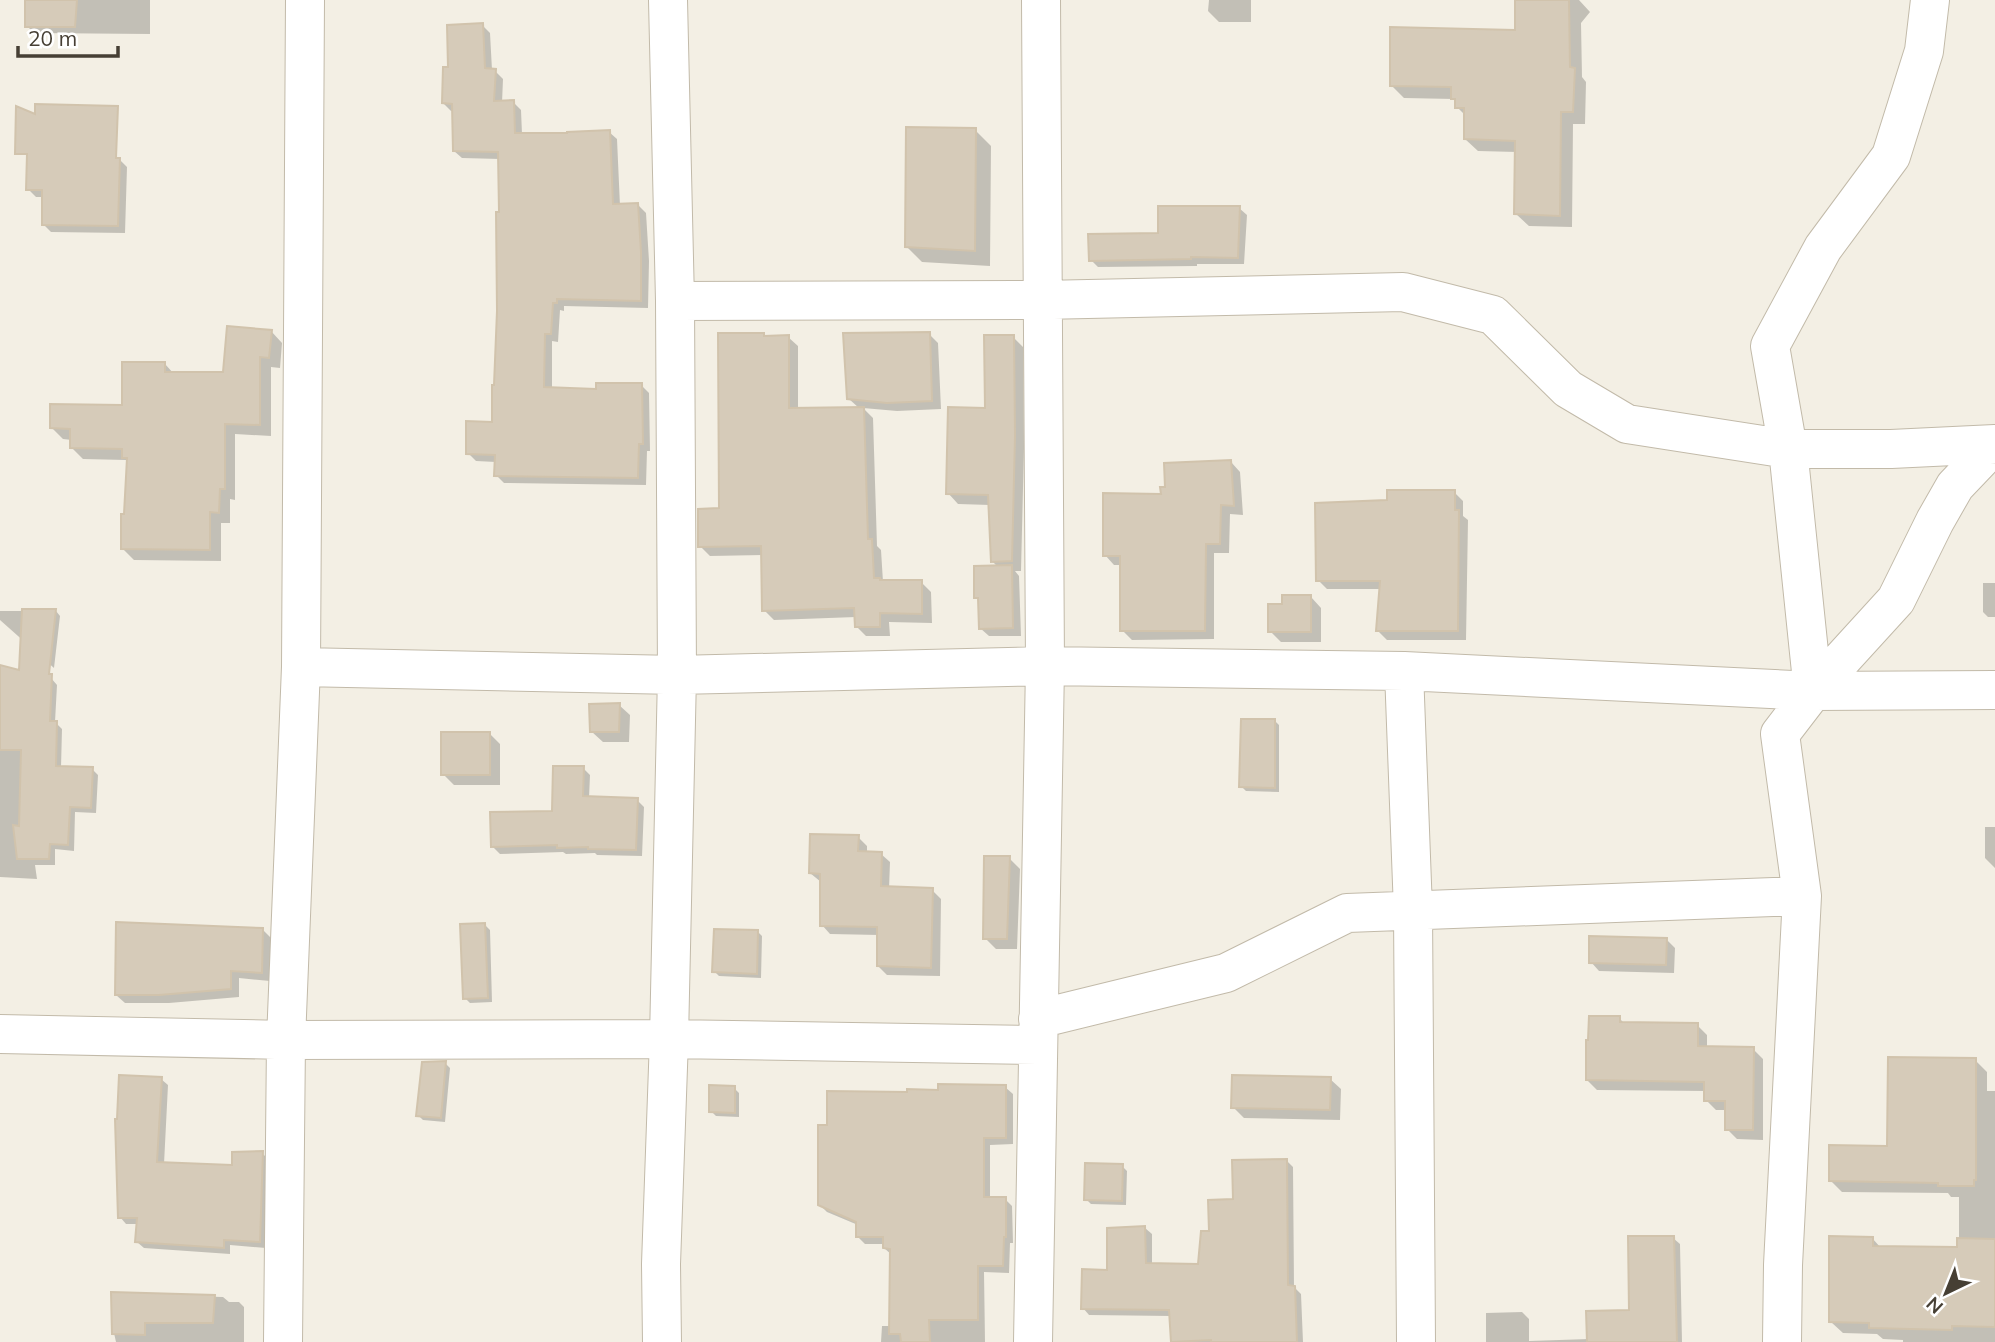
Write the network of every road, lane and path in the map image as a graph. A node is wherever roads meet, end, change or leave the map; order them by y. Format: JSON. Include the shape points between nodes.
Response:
{"nodes":[{"id":1,"x":305,"y":0,"type":"edge"},
{"id":2,"x":668,"y":0,"type":"edge"},
{"id":3,"x":1041,"y":0,"type":"edge"},
{"id":4,"x":1930,"y":0,"type":"edge"},
{"id":5,"x":1042,"y":300,"type":"junction"},
{"id":6,"x":675,"y":301,"type":"junction"},
{"id":7,"x":1995,"y":444,"type":"edge"},
{"id":8,"x":1788,"y":449,"type":"junction"},
{"id":9,"x":1045,"y":666,"type":"junction"},
{"id":10,"x":301,"y":667,"type":"junction"},
{"id":11,"x":1404,"y":671,"type":"junction"},
{"id":12,"x":677,"y":675,"type":"junction"},
{"id":13,"x":1995,"y":690,"type":"edge"},
{"id":14,"x":1813,"y":691,"type":"junction"},
{"id":15,"x":1802,"y":897,"type":"junction"},
{"id":16,"x":1413,"y":909,"type":"junction"},
{"id":17,"x":1037,"y":1032,"type":"junction"},
{"id":18,"x":0,"y":1034,"type":"edge"},
{"id":19,"x":670,"y":1039,"type":"junction"},
{"id":20,"x":286,"y":1040,"type":"junction"},
{"id":21,"x":283,"y":1342,"type":"edge"},
{"id":22,"x":662,"y":1342,"type":"edge"},
{"id":23,"x":1033,"y":1342,"type":"edge"},
{"id":24,"x":1416,"y":1342,"type":"edge"},
{"id":25,"x":1782,"y":1342,"type":"edge"}],
"edges":[{"from":1,"to":10,"type":"street"},
{"from":2,"to":6,"type":"street"},
{"from":3,"to":5,"type":"street"},
{"from":4,"to":8,"type":"street","via":[[1924,51],[1891,156],[1823,248],[1770,346]]},
{"from":5,"to":6,"type":"street"},
{"from":5,"to":8,"type":"street","via":[[1403,292],[1493,315],[1568,389],[1627,424]]},
{"from":5,"to":9,"type":"street"},
{"from":6,"to":12,"type":"street"},
{"from":7,"to":8,"type":"street"},
{"from":7,"to":14,"type":"street","via":[[1955,486],[1896,600]]},
{"from":8,"to":14,"type":"street"},
{"from":9,"to":11,"type":"street"},
{"from":9,"to":12,"type":"street"},
{"from":9,"to":17,"type":"street"},
{"from":10,"to":12,"type":"street"},
{"from":10,"to":20,"type":"street"},
{"from":11,"to":14,"type":"street"},
{"from":11,"to":16,"type":"street"},
{"from":12,"to":19,"type":"street"},
{"from":13,"to":14,"type":"street"},
{"from":14,"to":15,"type":"street","via":[[1780,734]]},
{"from":15,"to":16,"type":"street"},
{"from":15,"to":25,"type":"street"},
{"from":16,"to":17,"type":"street","via":[[1347,913],[1226,973]]},
{"from":16,"to":24,"type":"street"},
{"from":17,"to":19,"type":"street"},
{"from":17,"to":23,"type":"street"},
{"from":18,"to":20,"type":"street"},
{"from":19,"to":20,"type":"street"},
{"from":19,"to":22,"type":"street"},
{"from":20,"to":21,"type":"street"}]}
